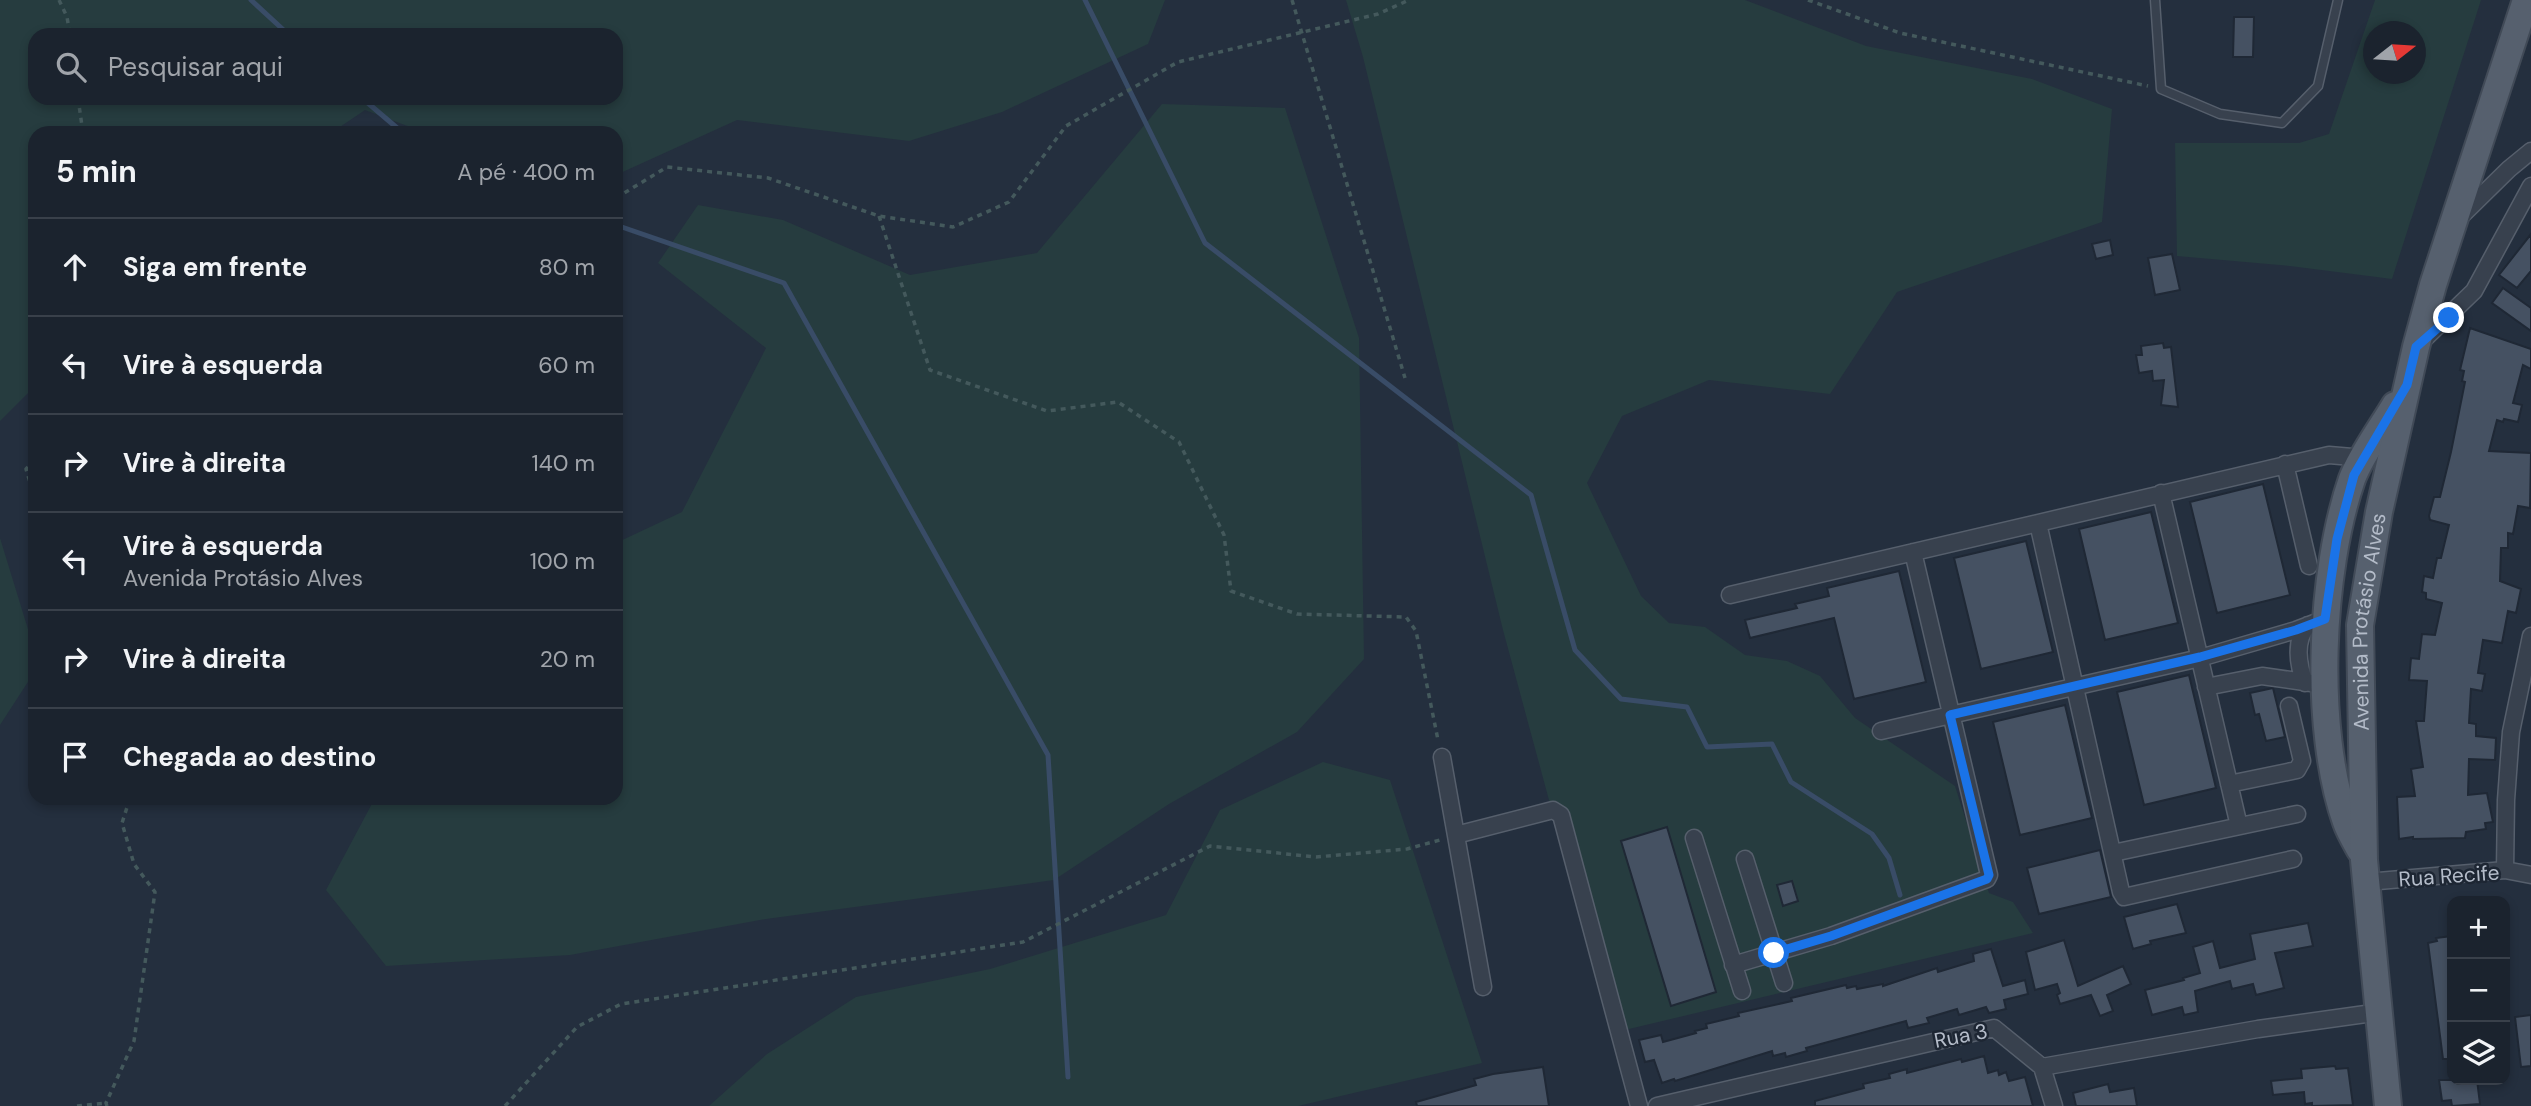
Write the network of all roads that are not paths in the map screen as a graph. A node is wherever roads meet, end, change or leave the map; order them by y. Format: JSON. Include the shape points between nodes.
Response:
{"nodes":[{"id":1,"x":2155,"y":0,"type":"edge"},
{"id":2,"x":2338,"y":0,"type":"edge"},
{"id":3,"x":2526,"y":0,"type":"edge"},
{"id":4,"x":2531,"y":151,"type":"edge"},
{"id":5,"x":2531,"y":186,"type":"edge"},
{"id":6,"x":2455,"y":222,"type":"junction"},
{"id":7,"x":2416,"y":347,"type":"junction"},
{"id":8,"x":2407,"y":385,"type":"junction"},
{"id":9,"x":2364,"y":458,"type":"junction"},
{"id":10,"x":2285,"y":464,"type":"junction"},
{"id":11,"x":2161,"y":493,"type":"junction"},
{"id":12,"x":2038,"y":523,"type":"junction"},
{"id":13,"x":2337,"y":539,"type":"junction"},
{"id":14,"x":2373,"y":545,"type":"junction"},
{"id":15,"x":1913,"y":552,"type":"junction"},
{"id":16,"x":2309,"y":566,"type":"dead end"},
{"id":17,"x":1730,"y":595,"type":"dead end"},
{"id":18,"x":2317,"y":622,"type":"junction"},
{"id":19,"x":2531,"y":636,"type":"edge"},
{"id":20,"x":2529,"y":654,"type":"edge"},
{"id":21,"x":2200,"y":657,"type":"junction"},
{"id":22,"x":2075,"y":686,"type":"junction"},
{"id":23,"x":2206,"y":687,"type":"junction"},
{"id":24,"x":2318,"y":692,"type":"junction"},
{"id":25,"x":2289,"y":706,"type":"dead end"},
{"id":26,"x":2361,"y":710,"type":"junction"},
{"id":27,"x":1950,"y":715,"type":"junction"},
{"id":28,"x":1881,"y":731,"type":"dead end"},
{"id":29,"x":1442,"y":757,"type":"road end"},
{"id":30,"x":2229,"y":784,"type":"junction"},
{"id":31,"x":2297,"y":814,"type":"dead end"},
{"id":32,"x":2239,"y":826,"type":"junction"},
{"id":33,"x":1457,"y":835,"type":"junction"},
{"id":34,"x":1694,"y":838,"type":"dead end"},
{"id":35,"x":2113,"y":853,"type":"junction"},
{"id":36,"x":1745,"y":859,"type":"dead end"},
{"id":37,"x":2293,"y":859,"type":"dead end"},
{"id":38,"x":2505,"y":870,"type":"junction"},
{"id":39,"x":2366,"y":871,"type":"junction"},
{"id":40,"x":2531,"y":875,"type":"edge"},
{"id":41,"x":1774,"y":953,"type":"junction"},
{"id":42,"x":1733,"y":965,"type":"junction"},
{"id":43,"x":1784,"y":983,"type":"dead end"},
{"id":44,"x":1483,"y":987,"type":"dead end"},
{"id":45,"x":1742,"y":992,"type":"dead end"},
{"id":46,"x":2380,"y":1012,"type":"junction"},
{"id":47,"x":2042,"y":1067,"type":"junction"},
{"id":48,"x":1639,"y":1106,"type":"edge"},
{"id":49,"x":1657,"y":1106,"type":"edge"},
{"id":50,"x":2054,"y":1106,"type":"edge"},
{"id":51,"x":2388,"y":1106,"type":"edge"}],
"edges":[{"from":1,"to":2,"type":"lane","via":[[2161,89],[2220,114],[2282,123],[2318,86]]},
{"from":3,"to":6,"type":"main road","name":"Avenida Protásio Alves"},
{"from":4,"to":6,"type":"street"},
{"from":5,"to":7,"type":"street","via":[[2474,290]]},
{"from":6,"to":7,"type":"main road","name":"Avenida Protásio Alves"},
{"from":7,"to":8,"type":"main road","name":"Avenida Protásio Alves"},
{"from":8,"to":9,"type":"main road","name":"Avenida Protásio Alves"},
{"from":8,"to":14,"type":"main road","name":"Avenida Protásio Alves"},
{"from":9,"to":10,"type":"street","via":[[2329,455]]},
{"from":9,"to":13,"type":"main road","name":"Avenida Protásio Alves","via":[[2354,475]]},
{"from":10,"to":11,"type":"street"},
{"from":10,"to":16,"type":"street"},
{"from":11,"to":12,"type":"street"},
{"from":11,"to":21,"type":"street"},
{"from":12,"to":15,"type":"street"},
{"from":12,"to":22,"type":"street"},
{"from":13,"to":14,"type":"main road","via":[[2352,532]]},
{"from":13,"to":18,"type":"main road","name":"Avenida Protásio Alves"},
{"from":14,"to":26,"type":"main road","name":"Avenida Protásio Alves","via":[[2360,625]]},
{"from":15,"to":17,"type":"street"},
{"from":15,"to":27,"type":"street"},
{"from":18,"to":21,"type":"street"},
{"from":18,"to":24,"type":"main road","name":"Avenida Protásio Alves"},
{"from":19,"to":20,"type":"street"},
{"from":20,"to":38,"type":"street","via":[[2511,732]]},
{"from":21,"to":22,"type":"street"},
{"from":21,"to":23,"type":"street"},
{"from":22,"to":27,"type":"street"},
{"from":22,"to":35,"type":"street"},
{"from":23,"to":24,"type":"street","via":[[2262,676]]},
{"from":23,"to":30,"type":"street"},
{"from":24,"to":26,"type":"main road","via":[[2341,714]]},
{"from":24,"to":39,"type":"main road","name":"Avenida Protásio Alves","via":[[2346,822]]},
{"from":25,"to":30,"type":"street","via":[[2302,761],[2297,770]]},
{"from":26,"to":39,"type":"main road","name":"Avenida Protásio Alves"},
{"from":27,"to":28,"type":"street"},
{"from":27,"to":41,"type":"street","via":[[1987,879]]},
{"from":29,"to":33,"type":"street"},
{"from":30,"to":32,"type":"street"},
{"from":31,"to":32,"type":"street"},
{"from":32,"to":35,"type":"street"},
{"from":33,"to":44,"type":"street"},
{"from":33,"to":48,"type":"street","via":[[1553,810],[1561,815]]},
{"from":34,"to":42,"type":"street"},
{"from":35,"to":37,"type":"street","via":[[2121,892],[2129,898]]},
{"from":36,"to":41,"type":"street"},
{"from":38,"to":39,"type":"street","name":"Rua Recife"},
{"from":38,"to":40,"type":"street","name":"Rua Recife"},
{"from":39,"to":46,"type":"main road","name":"Avenida Protásio Alves"},
{"from":41,"to":42,"type":"street"},
{"from":41,"to":43,"type":"street"},
{"from":42,"to":45,"type":"street"},
{"from":46,"to":47,"type":"street","via":[[2258,1028]]},
{"from":46,"to":51,"type":"main road","name":"Avenida Protásio Alves"},
{"from":47,"to":49,"type":"street","name":"Rua 3","via":[[1994,1028]]},
{"from":47,"to":50,"type":"street"}]}
